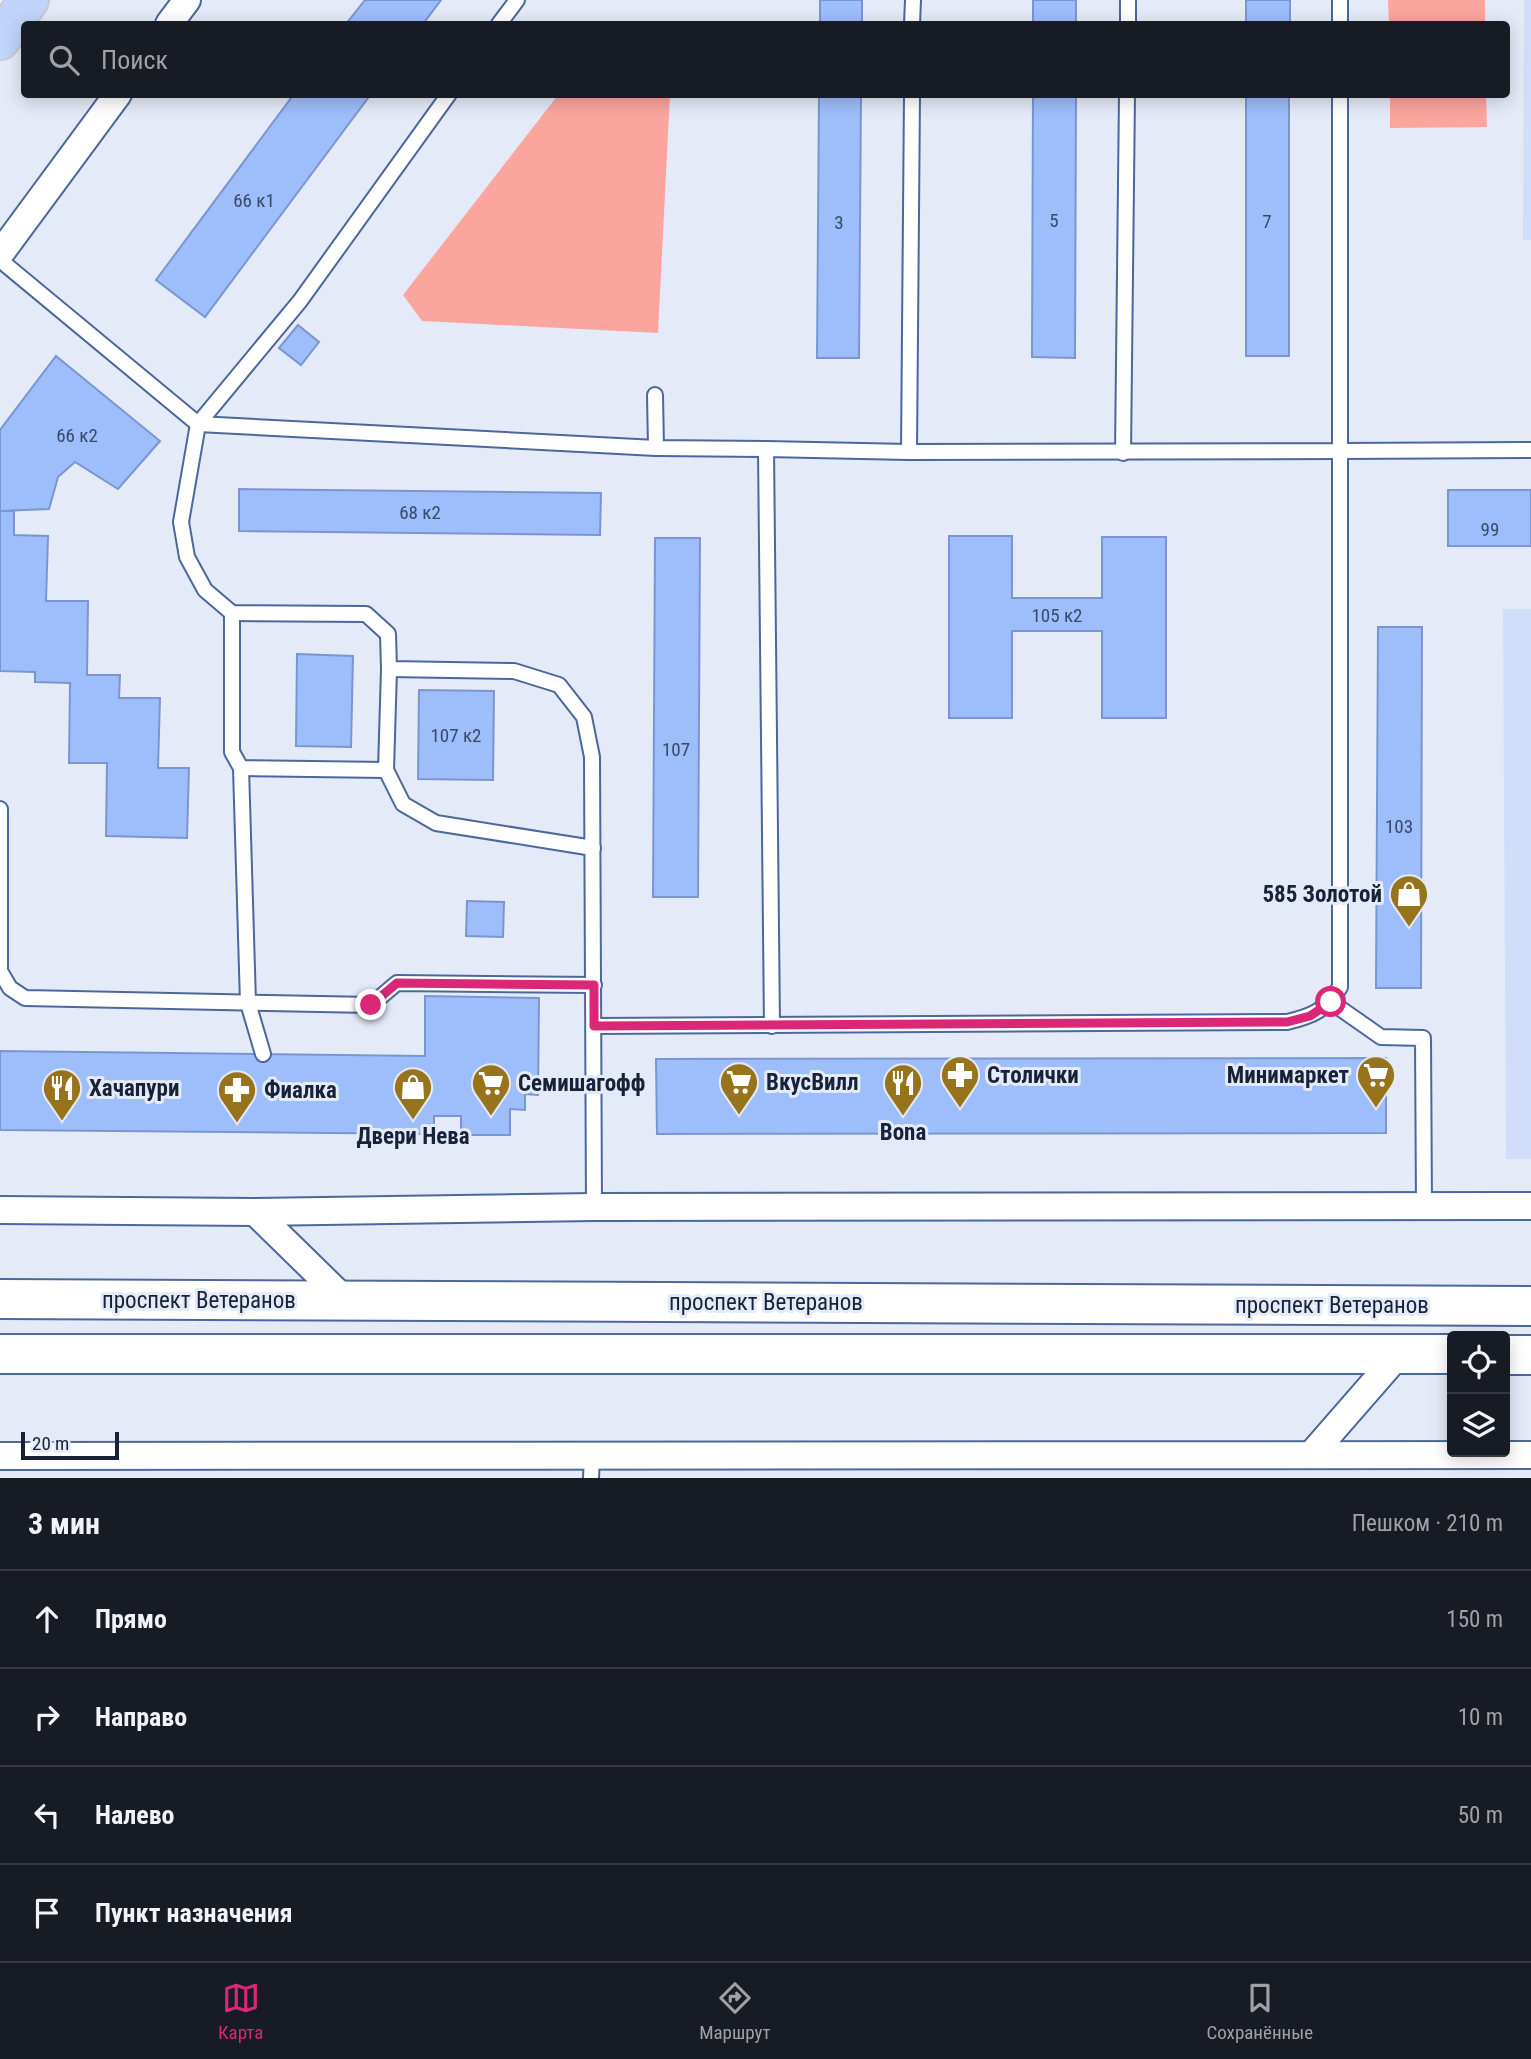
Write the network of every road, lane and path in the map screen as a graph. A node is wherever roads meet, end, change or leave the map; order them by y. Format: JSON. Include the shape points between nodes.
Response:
{"nodes":[{"id":1,"x":29,"y":0,"type":"edge"},
{"id":2,"x":187,"y":0,"type":"edge"},
{"id":3,"x":517,"y":0,"type":"edge"},
{"id":4,"x":913,"y":0,"type":"edge"},
{"id":5,"x":1128,"y":0,"type":"edge"},
{"id":6,"x":1340,"y":0,"type":"edge"},
{"id":7,"x":171,"y":21,"type":"edge"},
{"id":8,"x":501,"y":21,"type":"edge"},
{"id":9,"x":912,"y":21,"type":"edge"},
{"id":10,"x":1128,"y":21,"type":"edge"},
{"id":11,"x":1340,"y":21,"type":"edge"},
{"id":12,"x":0,"y":40,"type":"edge"},
{"id":13,"x":114,"y":98,"type":"edge"},
{"id":14,"x":446,"y":98,"type":"edge"},
{"id":15,"x":912,"y":98,"type":"edge"},
{"id":16,"x":1127,"y":98,"type":"edge"},
{"id":17,"x":1340,"y":98,"type":"edge"},
{"id":18,"x":0,"y":254,"type":"edge"},
{"id":19,"x":0,"y":260,"type":"edge"},
{"id":20,"x":655,"y":395,"type":"dead end"},
{"id":21,"x":198,"y":424,"type":"junction"},
{"id":22,"x":656,"y":448,"type":"junction"},
{"id":23,"x":766,"y":450,"type":"junction"},
{"id":24,"x":1531,"y":450,"type":"edge"},
{"id":25,"x":1340,"y":451,"type":"junction"},
{"id":26,"x":909,"y":452,"type":"junction"},
{"id":27,"x":1123,"y":453,"type":"junction"},
{"id":28,"x":232,"y":613,"type":"junction"},
{"id":29,"x":389,"y":669,"type":"junction"},
{"id":30,"x":241,"y":768,"type":"junction"},
{"id":31,"x":386,"y":770,"type":"junction"},
{"id":32,"x":0,"y":809,"type":"edge"},
{"id":33,"x":593,"y":848,"type":"junction"},
{"id":34,"x":594,"y":985,"type":"junction"},
{"id":35,"x":1331,"y":1002,"type":"junction"},
{"id":36,"x":247,"y":1003,"type":"junction"},
{"id":37,"x":594,"y":1026,"type":"junction"},
{"id":38,"x":772,"y":1026,"type":"junction"},
{"id":39,"x":263,"y":1054,"type":"dead end"},
{"id":40,"x":1531,"y":1206,"type":"edge"},
{"id":41,"x":594,"y":1207,"type":"junction"},
{"id":42,"x":1424,"y":1207,"type":"junction"},
{"id":43,"x":0,"y":1210,"type":"edge"},
{"id":44,"x":255,"y":1212,"type":"junction"},
{"id":45,"x":0,"y":1299,"type":"edge"},
{"id":46,"x":345,"y":1300,"type":"junction"},
{"id":47,"x":1531,"y":1306,"type":"edge"},
{"id":48,"x":0,"y":1354,"type":"edge"},
{"id":49,"x":1399,"y":1354,"type":"junction"},
{"id":50,"x":1447,"y":1354,"type":"edge"},
{"id":51,"x":1510,"y":1354,"type":"edge"},
{"id":52,"x":1531,"y":1355,"type":"edge"},
{"id":53,"x":1311,"y":1455,"type":"junction"},
{"id":54,"x":1531,"y":1455,"type":"edge"},
{"id":55,"x":0,"y":1456,"type":"edge"},
{"id":56,"x":592,"y":1467,"type":"edge"}],
"edges":[{"from":1,"to":12,"type":"main road"},
{"from":2,"to":7,"type":"street"},
{"from":3,"to":8,"type":"lane"},
{"from":4,"to":9,"type":"lane"},
{"from":5,"to":10,"type":"lane"},
{"from":6,"to":11,"type":"lane"},
{"from":13,"to":18,"type":"street"},
{"from":14,"to":21,"type":"lane","via":[[300,301]]},
{"from":15,"to":26,"type":"lane"},
{"from":16,"to":27,"type":"lane"},
{"from":17,"to":25,"type":"lane"},
{"from":19,"to":21,"type":"lane"},
{"from":20,"to":22,"type":"lane"},
{"from":21,"to":22,"type":"lane"},
{"from":21,"to":28,"type":"lane","via":[[181,522],[187,557],[205,590]]},
{"from":22,"to":23,"type":"lane"},
{"from":23,"to":26,"type":"lane"},
{"from":23,"to":38,"type":"lane"},
{"from":24,"to":25,"type":"lane"},
{"from":25,"to":27,"type":"lane"},
{"from":25,"to":35,"type":"lane","via":[[1340,987]]},
{"from":26,"to":27,"type":"lane"},
{"from":28,"to":29,"type":"lane","via":[[366,614],[387,634]]},
{"from":28,"to":30,"type":"lane","via":[[232,752]]},
{"from":29,"to":31,"type":"lane"},
{"from":29,"to":33,"type":"lane","via":[[514,671],[559,685],[584,717],[592,757]]},
{"from":30,"to":31,"type":"lane"},
{"from":30,"to":36,"type":"lane"},
{"from":31,"to":33,"type":"lane","via":[[402,804],[436,822]]},
{"from":32,"to":36,"type":"lane","via":[[0,971],[10,988],[25,998]]},
{"from":33,"to":34,"type":"lane"},
{"from":34,"to":36,"type":"lane","via":[[397,983],[371,1005]]},
{"from":34,"to":37,"type":"lane"},
{"from":35,"to":38,"type":"lane","via":[[1310,1016],[1287,1022]]},
{"from":35,"to":42,"type":"lane","via":[[1381,1037],[1423,1038]]},
{"from":36,"to":39,"type":"lane"},
{"from":37,"to":38,"type":"lane"},
{"from":37,"to":41,"type":"lane"},
{"from":40,"to":42,"type":"street"},
{"from":41,"to":42,"type":"street"},
{"from":41,"to":44,"type":"street"},
{"from":43,"to":44,"type":"street"},
{"from":44,"to":46,"type":"street"},
{"from":45,"to":46,"type":"main road","name":"проспект Ветеранов"},
{"from":46,"to":47,"type":"main road","name":"проспект Ветеранов"},
{"from":48,"to":49,"type":"main road"},
{"from":49,"to":50,"type":"main road"},
{"from":49,"to":53,"type":"street"},
{"from":51,"to":52,"type":"main road"},
{"from":53,"to":54,"type":"street"},
{"from":53,"to":56,"type":"street"},
{"from":55,"to":56,"type":"street"}]}
